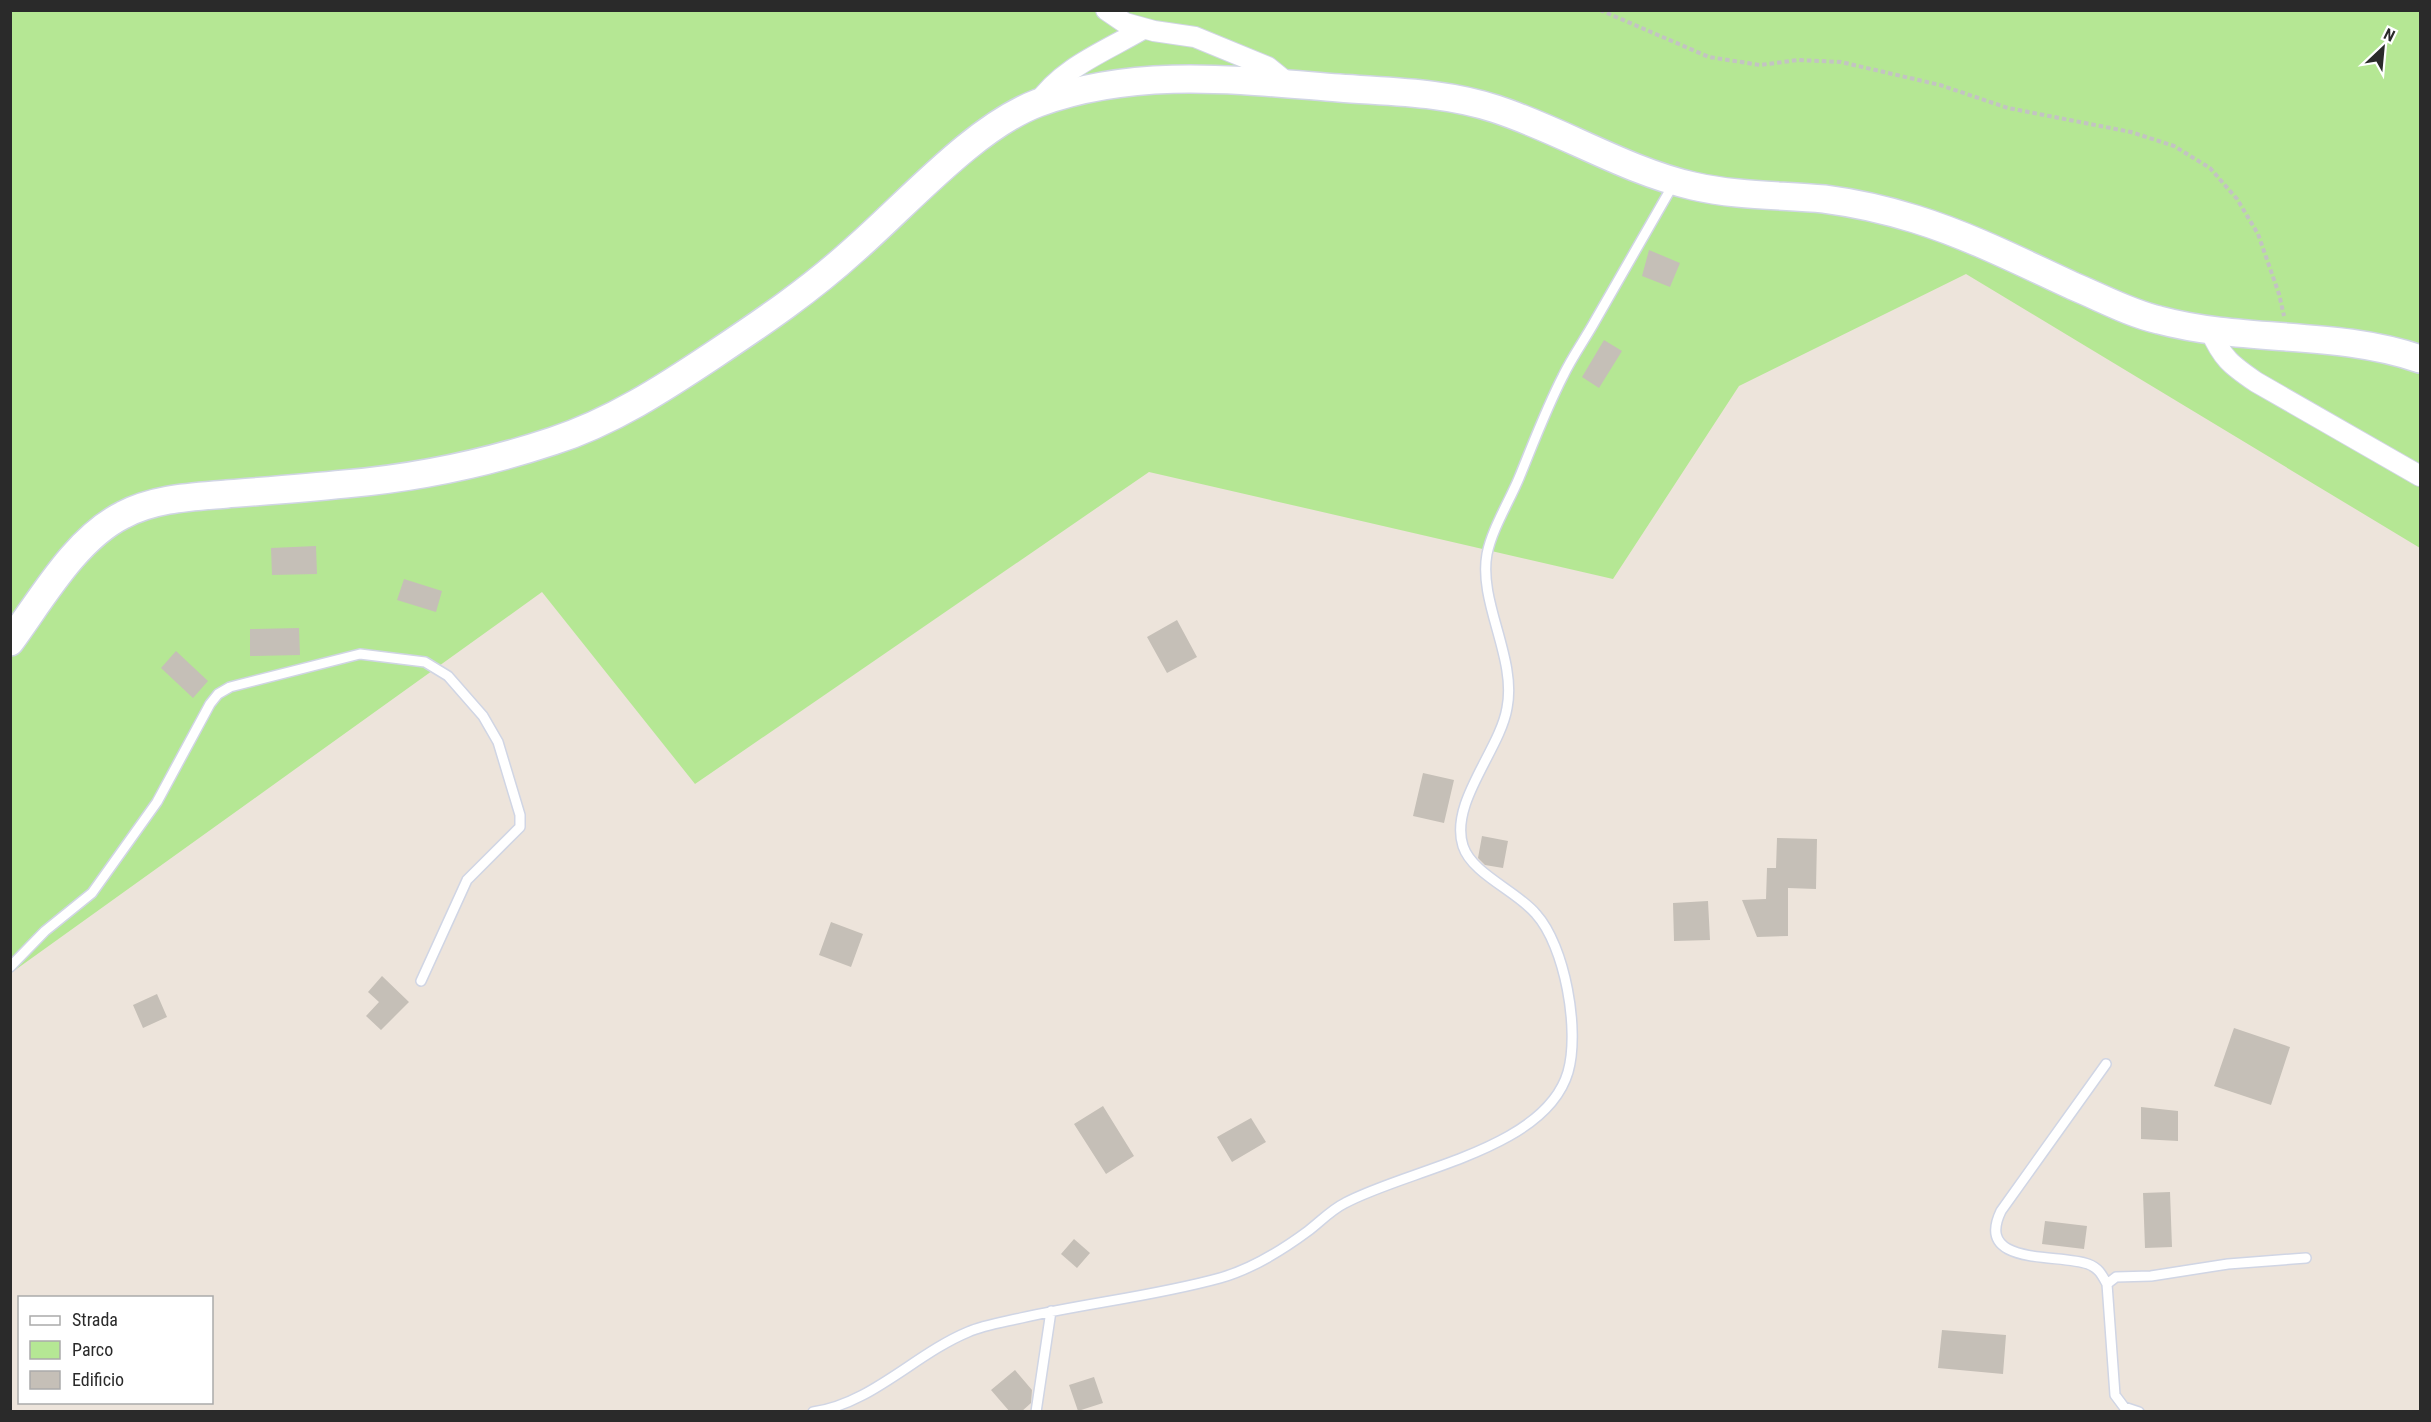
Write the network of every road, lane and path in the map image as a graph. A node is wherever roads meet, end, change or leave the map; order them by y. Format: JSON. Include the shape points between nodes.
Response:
{"nodes":[{"id":1,"x":1106,"y":10,"type":"edge"},
{"id":2,"x":1600,"y":10,"type":"edge"},
{"id":3,"x":1143,"y":29,"type":"junction"},
{"id":4,"x":1289,"y":84,"type":"junction"},
{"id":5,"x":1037,"y":104,"type":"junction"},
{"id":6,"x":1675,"y":182,"type":"junction"},
{"id":7,"x":2210,"y":330,"type":"junction"},
{"id":8,"x":2288,"y":335,"type":"junction"},
{"id":9,"x":2421,"y":359,"type":"edge"},
{"id":10,"x":2421,"y":476,"type":"edge"},
{"id":11,"x":10,"y":642,"type":"edge"},
{"id":12,"x":10,"y":967,"type":"edge"},
{"id":13,"x":421,"y":981,"type":"dead end"},
{"id":14,"x":2106,"y":1064,"type":"dead end"},
{"id":15,"x":2306,"y":1258,"type":"dead end"},
{"id":16,"x":2107,"y":1284,"type":"junction"},
{"id":17,"x":1051,"y":1311,"type":"junction"},
{"id":18,"x":813,"y":1412,"type":"edge"},
{"id":19,"x":1036,"y":1412,"type":"edge"},
{"id":20,"x":2139,"y":1412,"type":"edge"}],
"edges":[{"from":1,"to":3,"type":"street"},
{"from":2,"to":8,"type":"path","via":[[1709,57],[1760,65],[1798,60],[1841,62],[1940,85],[2008,108],[2131,132],[2174,146],[2210,168],[2237,199],[2258,234],[2279,294]]},
{"from":3,"to":4,"type":"street","via":[[1195,37],[1268,67]]},
{"from":3,"to":5,"type":"street","via":[[1064,75]]},
{"from":4,"to":5,"type":"street","via":[[1230,78],[1149,79],[1113,83]]},
{"from":4,"to":6,"type":"street","via":[[1430,94],[1468,101],[1540,125]]},
{"from":5,"to":11,"type":"street","via":[[1010,115],[981,136],[800,296],[624,411],[550,442],[459,465],[356,483],[172,499],[124,514],[101,530],[64,567]]},
{"from":6,"to":7,"type":"street","via":[[1733,192],[1830,200],[1916,219],[1971,239],[2127,310]]},
{"from":6,"to":17,"type":"lane","via":[[1561,380],[1487,554],[1488,586],[1510,685],[1509,702],[1502,728],[1464,810],[1461,838],[1471,861],[1537,914],[1553,939],[1573,1027],[1571,1058],[1560,1090],[1541,1112],[1500,1140],[1462,1161],[1425,1170],[1350,1200],[1254,1267],[1213,1280]]},
{"from":7,"to":8,"type":"street"},
{"from":7,"to":10,"type":"street","via":[[2220,353],[2247,377]]},
{"from":8,"to":9,"type":"street","via":[[2369,346]]},
{"from":12,"to":13,"type":"lane","via":[[45,931],[92,893],[157,802],[218,694],[230,687],[360,654],[426,662],[448,676],[483,716],[498,742],[520,815],[520,827],[467,880]]},
{"from":14,"to":16,"type":"lane","via":[[2001,1211],[1995,1233],[2002,1247],[2014,1252],[2088,1264],[2101,1271]]},
{"from":15,"to":16,"type":"lane","via":[[2116,1276]]},
{"from":16,"to":20,"type":"lane","via":[[2115,1395],[2124,1407]]},
{"from":17,"to":18,"type":"lane","via":[[971,1330],[848,1402]]},
{"from":17,"to":19,"type":"lane"}]}
